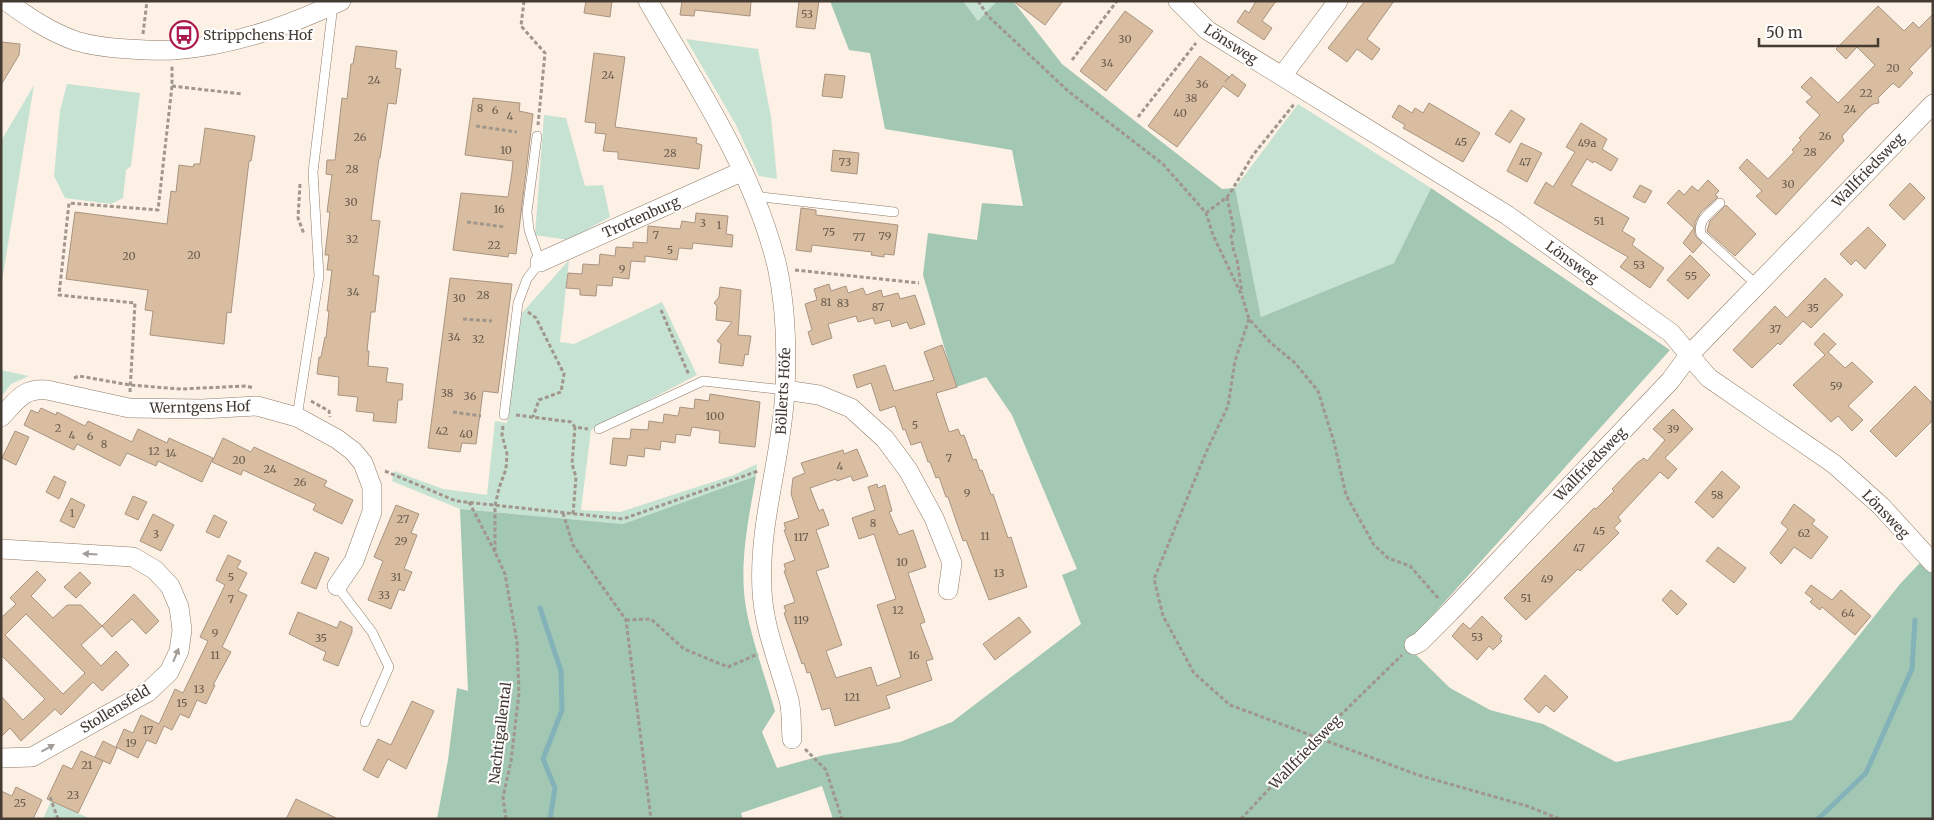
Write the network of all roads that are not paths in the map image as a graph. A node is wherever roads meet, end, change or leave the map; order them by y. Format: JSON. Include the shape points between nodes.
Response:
{"nodes":[{"id":1,"x":6,"y":1,"type":"edge"},
{"id":2,"x":648,"y":1,"type":"edge"},
{"id":3,"x":1178,"y":1,"type":"edge"},
{"id":4,"x":1338,"y":1,"type":"edge"},
{"id":5,"x":337,"y":3,"type":"edge"},
{"id":6,"x":1282,"y":76,"type":"junction"},
{"id":7,"x":1933,"y":104,"type":"edge"},
{"id":8,"x":537,"y":136,"type":"road end"},
{"id":9,"x":743,"y":171,"type":"junction"},
{"id":10,"x":754,"y":196,"type":"junction"},
{"id":11,"x":1720,"y":203,"type":"dead end"},
{"id":12,"x":894,"y":212,"type":"dead end"},
{"id":13,"x":540,"y":262,"type":"junction"},
{"id":14,"x":1757,"y":286,"type":"junction"},
{"id":15,"x":1690,"y":354,"type":"junction"},
{"id":16,"x":785,"y":390,"type":"junction"},
{"id":17,"x":4,"y":411,"type":"edge"},
{"id":18,"x":504,"y":414,"type":"road end"},
{"id":19,"x":297,"y":418,"type":"junction"},
{"id":20,"x":599,"y":429,"type":"road end"},
{"id":21,"x":1,"y":549,"type":"edge"},
{"id":22,"x":1933,"y":564,"type":"edge"},
{"id":23,"x":337,"y":586,"type":"joint"},
{"id":24,"x":948,"y":590,"type":"dead end"},
{"id":25,"x":1414,"y":645,"type":"road end"},
{"id":26,"x":365,"y":722,"type":"dead end"},
{"id":27,"x":792,"y":738,"type":"road end"},
{"id":28,"x":1,"y":758,"type":"edge"}],
"edges":[{"from":1,"to":5,"type":"street","via":[[42,26],[75,40],[100,47],[141,50],[173,50],[222,43],[296,20]]},
{"from":2,"to":9,"type":"street","name":"Böllerts Höfe"},
{"from":3,"to":6,"type":"street","name":"Lönsweg","via":[[1207,30]]},
{"from":4,"to":6,"type":"street"},
{"from":5,"to":19,"type":"lane","via":[[313,172],[319,276]]},
{"from":6,"to":15,"type":"street","name":"Lönsweg","via":[[1507,215],[1671,333]]},
{"from":7,"to":14,"type":"street","name":"Wallfriedsweg"},
{"from":8,"to":13,"type":"lane","via":[[527,212]]},
{"from":9,"to":10,"type":"street","name":"Böllerts Höfe"},
{"from":9,"to":13,"type":"street","name":"Trottenburg"},
{"from":10,"to":12,"type":"lane"},
{"from":10,"to":16,"type":"street","name":"Böllerts Höfe","via":[[777,268],[784,315]]},
{"from":11,"to":14,"type":"lane","via":[[1702,221],[1701,234]]},
{"from":13,"to":18,"type":"lane","via":[[527,279],[518,303]]},
{"from":14,"to":15,"type":"street","name":"Wallfriedsweg"},
{"from":15,"to":22,"type":"street","name":"Lönsweg","via":[[1709,378],[1834,464],[1881,506]]},
{"from":15,"to":25,"type":"street","name":"Wallfriedsweg","via":[[1670,381],[1450,612]]},
{"from":16,"to":20,"type":"lane","via":[[703,380]]},
{"from":16,"to":24,"type":"street","via":[[819,395],[851,408],[885,439],[908,470],[934,518],[952,563]]},
{"from":16,"to":27,"type":"street","name":"Böllerts Höfe","via":[[783,427],[762,543],[762,592],[768,636],[790,702]]},
{"from":17,"to":19,"type":"street","name":"Werntgens Hof","via":[[34,389],[129,408],[257,406]]},
{"from":19,"to":23,"type":"street","name":"Werntgens Hof","via":[[353,451],[363,463],[372,487],[372,512],[354,561]]},
{"from":28,"to":21,"type":"street","name":"Stollensfeld","one_way":true,"via":[[32,757],[148,692],[169,672],[179,651],[182,630],[180,607],[170,586],[155,570],[134,557]]},
{"from":23,"to":26,"type":"lane","name":"Werntgens Hof","via":[[372,632],[389,667]]}]}
